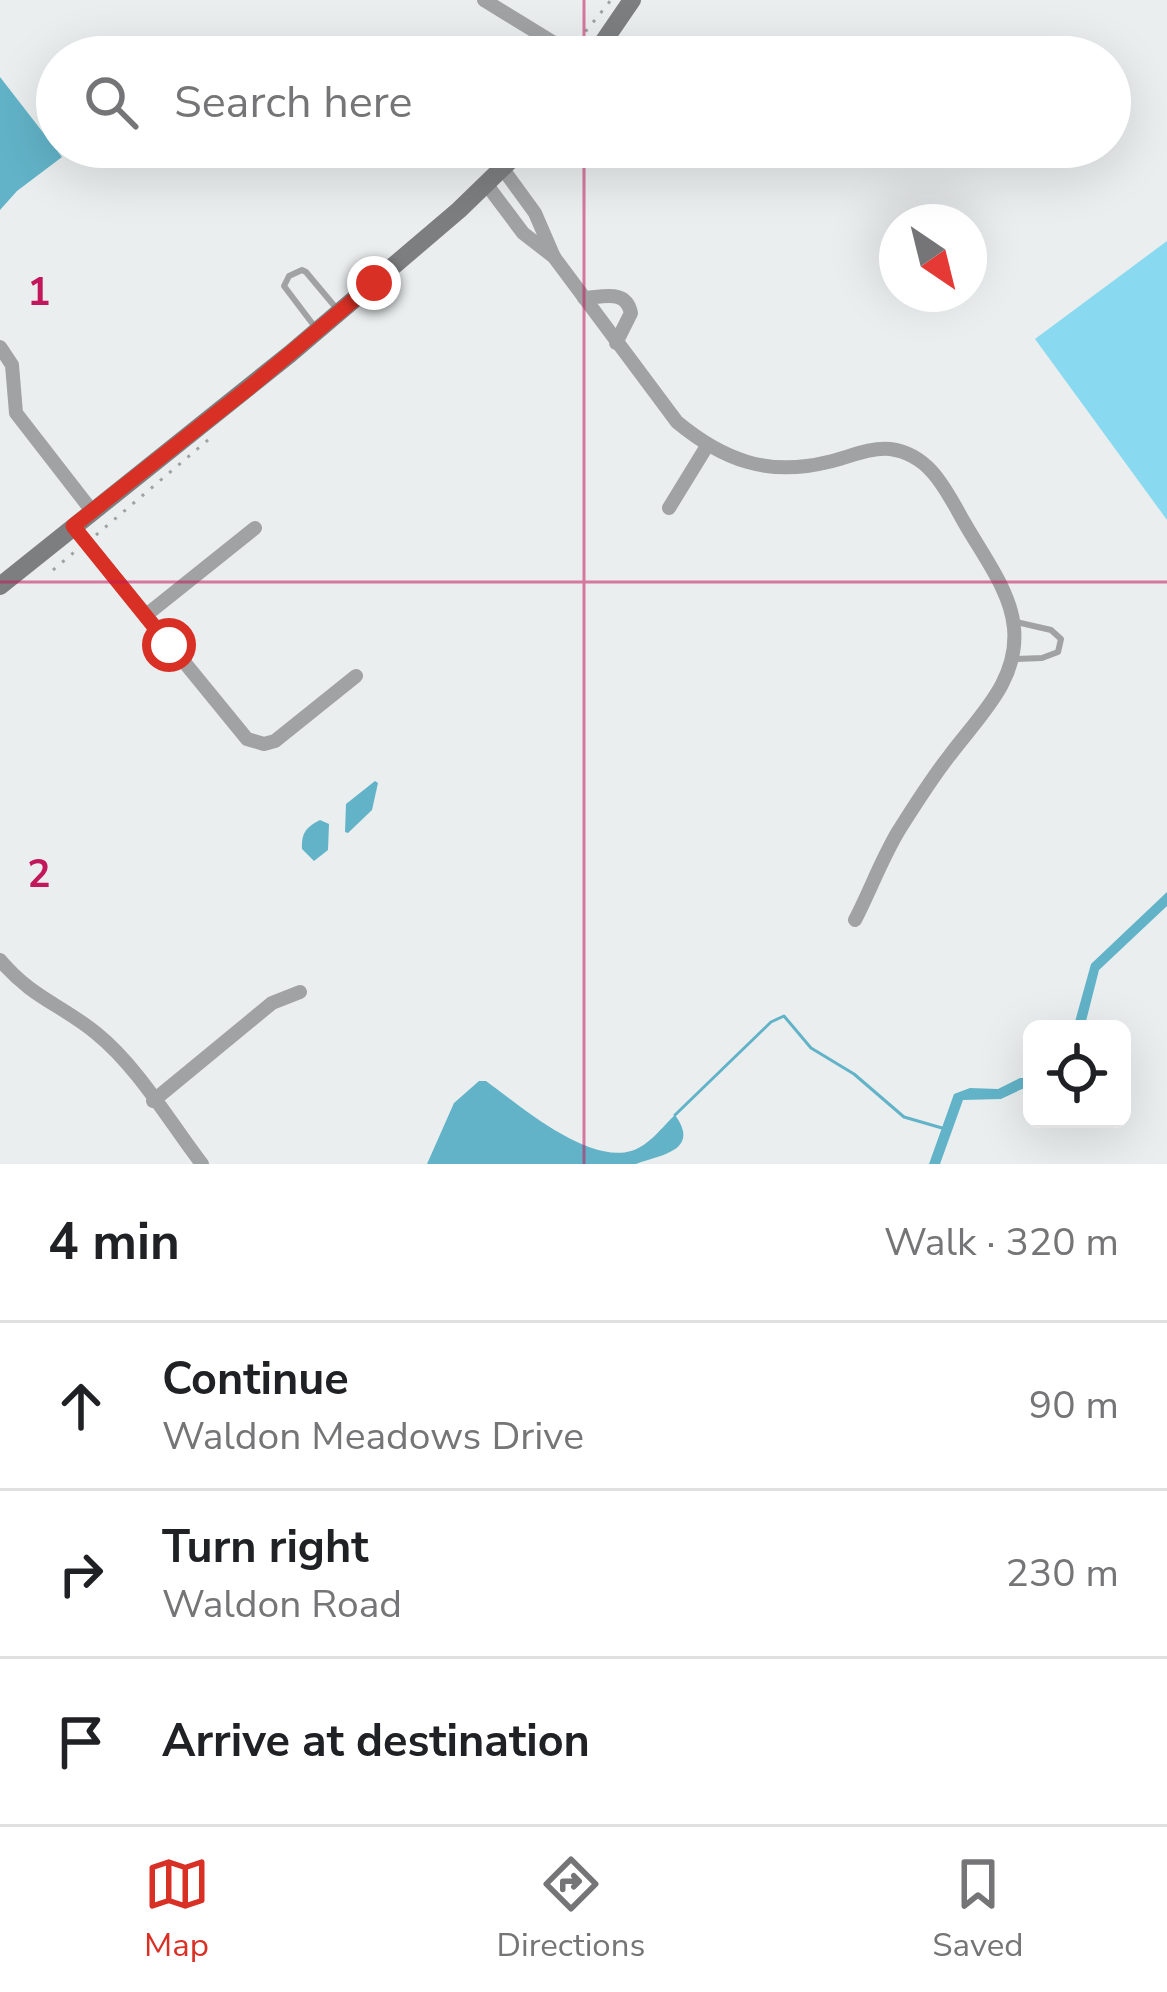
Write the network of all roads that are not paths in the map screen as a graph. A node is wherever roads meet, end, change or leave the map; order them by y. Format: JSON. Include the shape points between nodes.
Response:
{"nodes":[{"id":1,"x":484,"y":0,"type":"edge"},
{"id":2,"x":632,"y":0,"type":"edge"},
{"id":3,"x":543,"y":36,"type":"edge"},
{"id":4,"x":607,"y":36,"type":"edge"},
{"id":5,"x":503,"y":169,"type":"joint"},
{"id":6,"x":487,"y":184,"type":"junction"},
{"id":7,"x":554,"y":257,"type":"junction"},
{"id":8,"x":584,"y":298,"type":"junction"},
{"id":9,"x":340,"y":312,"type":"junction"},
{"id":10,"x":317,"y":331,"type":"junction"},
{"id":11,"x":616,"y":343,"type":"junction"},
{"id":12,"x":0,"y":347,"type":"edge"},
{"id":13,"x":707,"y":446,"type":"junction"},
{"id":14,"x":669,"y":508,"type":"dead end"},
{"id":15,"x":92,"y":511,"type":"junction"},
{"id":16,"x":73,"y":526,"type":"junction"},
{"id":17,"x":255,"y":528,"type":"dead end"},
{"id":18,"x":0,"y":586,"type":"edge"},
{"id":19,"x":145,"y":616,"type":"junction"},
{"id":20,"x":1012,"y":621,"type":"junction"},
{"id":21,"x":1011,"y":659,"type":"junction"},
{"id":22,"x":356,"y":676,"type":"dead end"},
{"id":23,"x":855,"y":920,"type":"dead end"},
{"id":24,"x":0,"y":960,"type":"edge"},
{"id":25,"x":6,"y":978,"type":"edge"},
{"id":26,"x":300,"y":992,"type":"dead end"},
{"id":27,"x":153,"y":1101,"type":"junction"},
{"id":28,"x":202,"y":1164,"type":"edge"}],
"edges":[{"from":1,"to":3,"type":"street"},
{"from":2,"to":4,"type":"street"},
{"from":5,"to":6,"type":"street"},
{"from":5,"to":7,"type":"street"},
{"from":6,"to":7,"type":"street","via":[[519,228]]},
{"from":6,"to":9,"type":"street"},
{"from":7,"to":8,"type":"street"},
{"from":8,"to":11,"type":"street"},
{"from":8,"to":11,"type":"street","via":[[627,299],[631,313]]},
{"from":9,"to":10,"type":"street"},
{"from":9,"to":10,"type":"lane","via":[[306,272],[289,276],[288,294]]},
{"from":10,"to":15,"type":"street"},
{"from":11,"to":13,"type":"street","via":[[677,422]]},
{"from":12,"to":15,"type":"street","via":[[12,365],[16,413]]},
{"from":13,"to":14,"type":"street"},
{"from":13,"to":20,"type":"street","via":[[759,468],[785,469],[882,448],[906,452],[940,479]]},
{"from":15,"to":16,"type":"street"},
{"from":16,"to":18,"type":"street"},
{"from":16,"to":19,"type":"street"},
{"from":17,"to":19,"type":"street"},
{"from":19,"to":22,"type":"street","via":[[252,742],[280,738]]},
{"from":20,"to":21,"type":"street"},
{"from":20,"to":21,"type":"lane","via":[[1061,639],[1058,652]]},
{"from":21,"to":23,"type":"street","via":[[996,698],[895,837]]},
{"from":24,"to":25,"type":"street"},
{"from":25,"to":27,"type":"street","via":[[94,1030]]},
{"from":26,"to":27,"type":"street","via":[[272,1003]]},
{"from":27,"to":28,"type":"street"}]}
